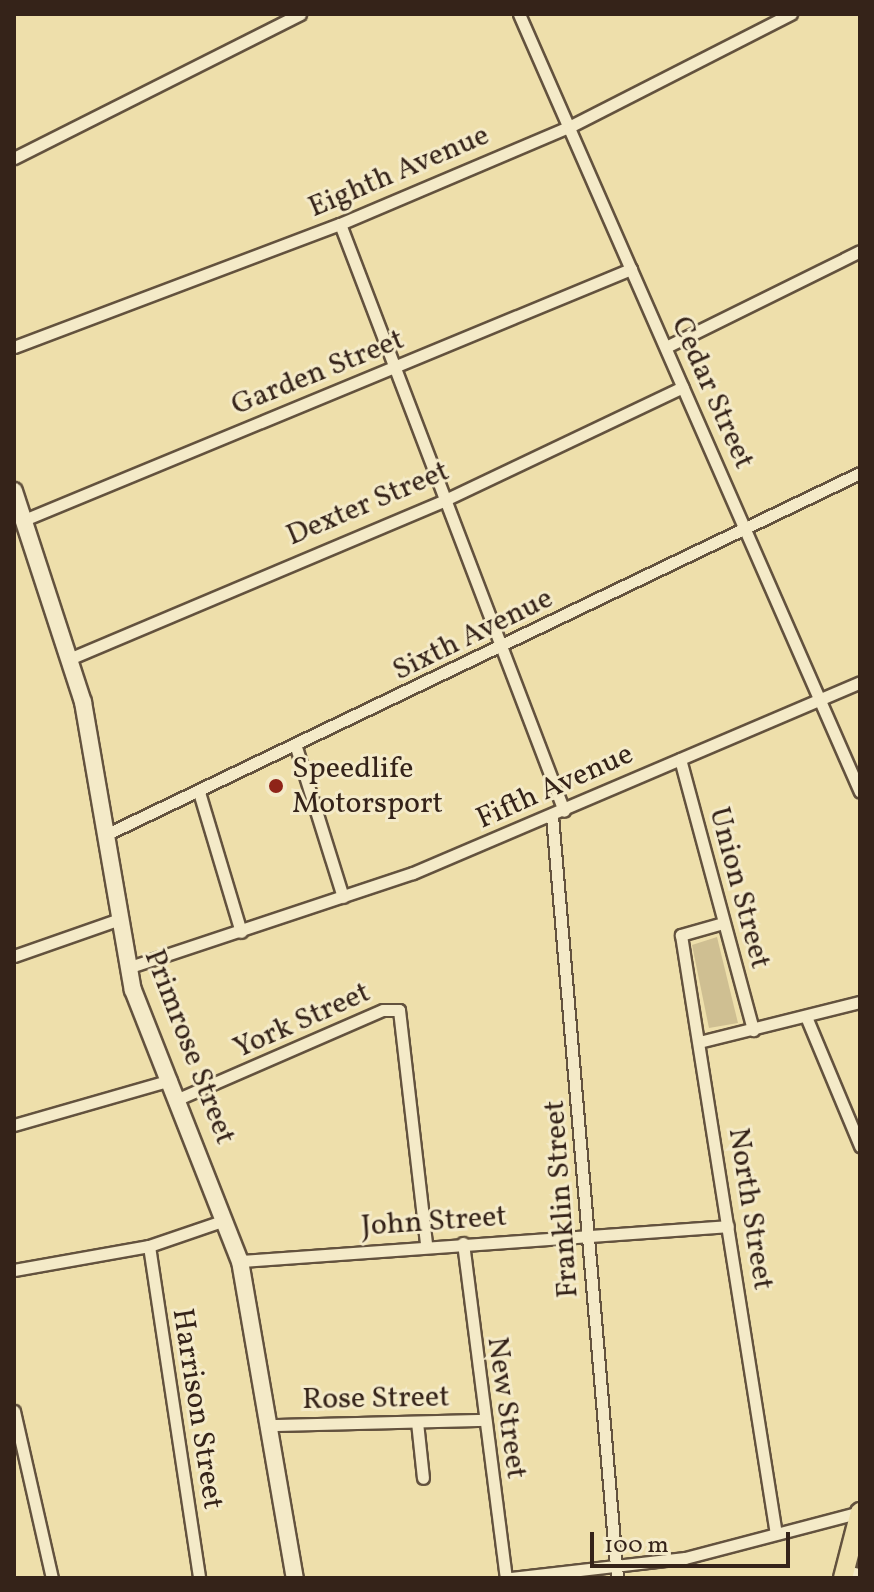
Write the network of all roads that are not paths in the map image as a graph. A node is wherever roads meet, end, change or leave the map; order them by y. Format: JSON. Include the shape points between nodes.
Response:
{"nodes":[{"id":1,"x":300,"y":14,"type":"edge"},
{"id":2,"x":519,"y":14,"type":"edge"},
{"id":3,"x":791,"y":14,"type":"edge"},
{"id":4,"x":569,"y":127,"type":"junction"},
{"id":5,"x":14,"y":158,"type":"edge"},
{"id":6,"x":340,"y":224,"type":"junction"},
{"id":7,"x":860,"y":251,"type":"edge"},
{"id":8,"x":631,"y":269,"type":"junction"},
{"id":9,"x":14,"y":347,"type":"edge"},
{"id":10,"x":666,"y":347,"type":"junction"},
{"id":11,"x":393,"y":367,"type":"junction"},
{"id":12,"x":683,"y":387,"type":"junction"},
{"id":13,"x":860,"y":473,"type":"edge"},
{"id":14,"x":14,"y":491,"type":"edge"},
{"id":15,"x":445,"y":500,"type":"junction"},
{"id":16,"x":24,"y":520,"type":"junction"},
{"id":17,"x":745,"y":529,"type":"junction"},
{"id":18,"x":502,"y":647,"type":"junction"},
{"id":19,"x":69,"y":659,"type":"junction"},
{"id":20,"x":860,"y":682,"type":"edge"},
{"id":21,"x":819,"y":698,"type":"junction"},
{"id":22,"x":296,"y":747,"type":"junction"},
{"id":23,"x":680,"y":759,"type":"junction"},
{"id":24,"x":199,"y":792,"type":"junction"},
{"id":25,"x":860,"y":792,"type":"edge"},
{"id":26,"x":564,"y":811,"type":"junction"},
{"id":27,"x":552,"y":816,"type":"junction"},
{"id":28,"x":105,"y":835,"type":"junction"},
{"id":29,"x":343,"y":897,"type":"junction"},
{"id":30,"x":117,"y":920,"type":"junction"},
{"id":31,"x":723,"y":923,"type":"junction"},
{"id":32,"x":241,"y":932,"type":"junction"},
{"id":33,"x":14,"y":956,"type":"edge"},
{"id":34,"x":127,"y":968,"type":"junction"},
{"id":35,"x":860,"y":1002,"type":"edge"},
{"id":36,"x":807,"y":1019,"type":"junction"},
{"id":37,"x":753,"y":1030,"type":"junction"},
{"id":38,"x":699,"y":1042,"type":"junction"},
{"id":39,"x":171,"y":1080,"type":"junction"},
{"id":40,"x":178,"y":1099,"type":"junction"},
{"id":41,"x":14,"y":1125,"type":"edge"},
{"id":42,"x":860,"y":1146,"type":"edge"},
{"id":43,"x":225,"y":1220,"type":"junction"},
{"id":44,"x":728,"y":1226,"type":"junction"},
{"id":45,"x":589,"y":1237,"type":"junction"},
{"id":46,"x":463,"y":1243,"type":"junction"},
{"id":47,"x":426,"y":1245,"type":"junction"},
{"id":48,"x":149,"y":1246,"type":"junction"},
{"id":49,"x":240,"y":1261,"type":"junction"},
{"id":50,"x":14,"y":1270,"type":"edge"},
{"id":51,"x":14,"y":1411,"type":"edge"},
{"id":52,"x":482,"y":1420,"type":"junction"},
{"id":53,"x":417,"y":1422,"type":"junction"},
{"id":54,"x":272,"y":1425,"type":"junction"},
{"id":55,"x":423,"y":1478,"type":"dead end"},
{"id":56,"x":858,"y":1513,"type":"edge"},
{"id":57,"x":776,"y":1534,"type":"junction"},
{"id":58,"x":617,"y":1572,"type":"edge"},
{"id":59,"x":849,"y":1574,"type":"edge"},
{"id":60,"x":52,"y":1578,"type":"edge"},
{"id":61,"x":199,"y":1578,"type":"edge"},
{"id":62,"x":295,"y":1578,"type":"edge"},
{"id":63,"x":509,"y":1578,"type":"edge"}],
"edges":[{"from":1,"to":5,"type":"street"},
{"from":2,"to":4,"type":"street","name":"Cedar Street"},
{"from":3,"to":4,"type":"street","name":"Eighth Avenue"},
{"from":4,"to":6,"type":"street","name":"Eighth Avenue"},
{"from":4,"to":8,"type":"street","name":"Cedar Street"},
{"from":6,"to":9,"type":"street","name":"Eighth Avenue"},
{"from":6,"to":11,"type":"street"},
{"from":7,"to":10,"type":"street"},
{"from":8,"to":10,"type":"street","name":"Cedar Street"},
{"from":8,"to":11,"type":"street","name":"Garden Street"},
{"from":10,"to":12,"type":"street","name":"Cedar Street"},
{"from":11,"to":15,"type":"street"},
{"from":11,"to":16,"type":"street","name":"Garden Street"},
{"from":12,"to":15,"type":"street","name":"Dexter Street"},
{"from":12,"to":17,"type":"street","name":"Cedar Street"},
{"from":13,"to":17,"type":"street","name":"Sixth Avenue"},
{"from":14,"to":16,"type":"main road","name":"Primrose Street"},
{"from":15,"to":18,"type":"street"},
{"from":15,"to":19,"type":"street","name":"Dexter Street"},
{"from":16,"to":19,"type":"main road","name":"Primrose Street"},
{"from":17,"to":18,"type":"street","name":"Sixth Avenue"},
{"from":17,"to":21,"type":"street","name":"Cedar Street"},
{"from":18,"to":22,"type":"street","name":"Sixth Avenue"},
{"from":18,"to":26,"type":"street"},
{"from":19,"to":28,"type":"main road","name":"Primrose Street"},
{"from":20,"to":21,"type":"street","name":"Fifth Avenue"},
{"from":21,"to":23,"type":"street","name":"Fifth Avenue"},
{"from":21,"to":25,"type":"street","name":"Cedar Street"},
{"from":22,"to":24,"type":"street","name":"Sixth Avenue"},
{"from":22,"to":29,"type":"street"},
{"from":23,"to":26,"type":"street","name":"Fifth Avenue"},
{"from":23,"to":31,"type":"street","name":"Union Street"},
{"from":24,"to":28,"type":"street","name":"Sixth Avenue"},
{"from":24,"to":32,"type":"street"},
{"from":26,"to":27,"type":"street","name":"Fifth Avenue"},
{"from":27,"to":29,"type":"street","name":"Fifth Avenue"},
{"from":27,"to":45,"type":"street","name":"Franklin Street"},
{"from":28,"to":30,"type":"main road","name":"Primrose Street"},
{"from":29,"to":32,"type":"street","name":"Fifth Avenue"},
{"from":30,"to":33,"type":"street"},
{"from":30,"to":34,"type":"main road","name":"Primrose Street"},
{"from":31,"to":37,"type":"street","name":"Union Street"},
{"from":31,"to":38,"type":"street","name":"North Street","via":[[681,935]]},
{"from":32,"to":34,"type":"street","name":"Fifth Avenue"},
{"from":34,"to":39,"type":"main road","name":"Primrose Street"},
{"from":35,"to":36,"type":"street"},
{"from":36,"to":37,"type":"street"},
{"from":36,"to":42,"type":"street"},
{"from":37,"to":38,"type":"street"},
{"from":38,"to":44,"type":"street","name":"North Street"},
{"from":39,"to":40,"type":"main road","name":"Primrose Street"},
{"from":39,"to":41,"type":"street"},
{"from":40,"to":43,"type":"main road","name":"Primrose Street"},
{"from":40,"to":47,"type":"street","name":"York Street","via":[[383,1010],[399,1010]]},
{"from":43,"to":48,"type":"street"},
{"from":43,"to":49,"type":"main road","name":"Primrose Street"},
{"from":44,"to":45,"type":"street","name":"John Street"},
{"from":44,"to":57,"type":"street","name":"North Street"},
{"from":45,"to":46,"type":"street","name":"John Street"},
{"from":45,"to":58,"type":"street","name":"Franklin Street"},
{"from":46,"to":47,"type":"street","name":"John Street"},
{"from":46,"to":52,"type":"street","name":"New Street"},
{"from":47,"to":49,"type":"street","name":"John Street"},
{"from":48,"to":50,"type":"street"},
{"from":48,"to":61,"type":"street","name":"Harrison Street"},
{"from":49,"to":54,"type":"main road","name":"Primrose Street"},
{"from":51,"to":60,"type":"street"},
{"from":52,"to":53,"type":"street","name":"Rose Street"},
{"from":52,"to":63,"type":"street","name":"New Street"},
{"from":53,"to":54,"type":"street","name":"Rose Street"},
{"from":53,"to":55,"type":"street"},
{"from":54,"to":62,"type":"main road","name":"Primrose Street"},
{"from":56,"to":57,"type":"street"},
{"from":56,"to":59,"type":"main road"},
{"from":57,"to":58,"type":"street"},
{"from":58,"to":63,"type":"street"}]}
